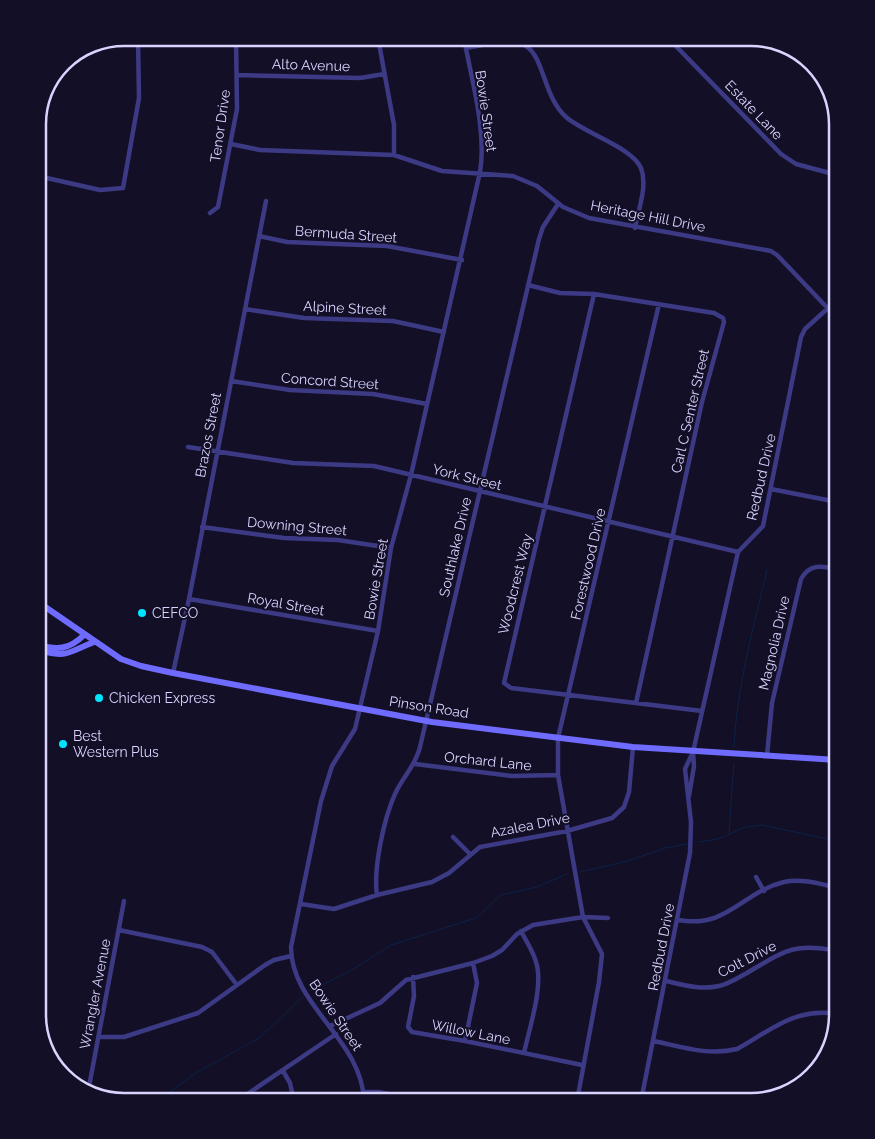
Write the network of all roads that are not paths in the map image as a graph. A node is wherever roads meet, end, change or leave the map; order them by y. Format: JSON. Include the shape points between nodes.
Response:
{"nodes":[{"id":1,"x":138,"y":46,"type":"edge"},
{"id":2,"x":236,"y":46,"type":"edge"},
{"id":3,"x":379,"y":46,"type":"edge"},
{"id":4,"x":481,"y":46,"type":"edge"},
{"id":5,"x":524,"y":46,"type":"edge"},
{"id":6,"x":676,"y":46,"type":"edge"},
{"id":7,"x":466,"y":48,"type":"joint"},
{"id":8,"x":384,"y":74,"type":"junction"},
{"id":9,"x":237,"y":75,"type":"junction"},
{"id":10,"x":231,"y":144,"type":"junction"},
{"id":11,"x":394,"y":155,"type":"junction"},
{"id":12,"x":480,"y":172,"type":"junction"},
{"id":13,"x":829,"y":173,"type":"edge"},
{"id":14,"x":46,"y":178,"type":"edge"},
{"id":15,"x":266,"y":201,"type":"dead end"},
{"id":16,"x":558,"y":204,"type":"junction"},
{"id":17,"x":210,"y":213,"type":"dead end"},
{"id":18,"x":634,"y":228,"type":"junction"},
{"id":19,"x":259,"y":236,"type":"junction"},
{"id":20,"x":462,"y":260,"type":"junction"},
{"id":21,"x":528,"y":285,"type":"junction"},
{"id":22,"x":594,"y":294,"type":"junction"},
{"id":23,"x":659,"y":304,"type":"junction"},
{"id":24,"x":828,"y":307,"type":"joint"},
{"id":25,"x":244,"y":309,"type":"junction"},
{"id":26,"x":444,"y":332,"type":"junction"},
{"id":27,"x":231,"y":381,"type":"junction"},
{"id":28,"x":427,"y":404,"type":"junction"},
{"id":29,"x":188,"y":447,"type":"dead end"},
{"id":30,"x":216,"y":453,"type":"junction"},
{"id":31,"x":411,"y":475,"type":"junction"},
{"id":32,"x":771,"y":488,"type":"junction"},
{"id":33,"x":480,"y":492,"type":"junction"},
{"id":34,"x":829,"y":499,"type":"edge"},
{"id":35,"x":545,"y":508,"type":"junction"},
{"id":36,"x":609,"y":522,"type":"junction"},
{"id":37,"x":202,"y":527,"type":"junction"},
{"id":38,"x":673,"y":538,"type":"junction"},
{"id":39,"x":391,"y":548,"type":"junction"},
{"id":40,"x":738,"y":552,"type":"junction"},
{"id":41,"x":829,"y":568,"type":"edge"},
{"id":42,"x":189,"y":598,"type":"junction"},
{"id":43,"x":46,"y":608,"type":"edge"},
{"id":44,"x":378,"y":631,"type":"junction"},
{"id":45,"x":84,"y":635,"type":"junction"},
{"id":46,"x":94,"y":642,"type":"junction"},
{"id":47,"x":46,"y":646,"type":"edge"},
{"id":48,"x":46,"y":652,"type":"edge"},
{"id":49,"x":172,"y":673,"type":"junction"},
{"id":50,"x":568,"y":696,"type":"junction"},
{"id":51,"x":636,"y":703,"type":"junction"},
{"id":52,"x":359,"y":709,"type":"junction"},
{"id":53,"x":702,"y":711,"type":"junction"},
{"id":54,"x":426,"y":721,"type":"junction"},
{"id":55,"x":558,"y":738,"type":"junction"},
{"id":56,"x":633,"y":748,"type":"junction"},
{"id":57,"x":693,"y":752,"type":"junction"},
{"id":58,"x":767,"y":755,"type":"junction"},
{"id":59,"x":829,"y":759,"type":"edge"},
{"id":60,"x":415,"y":764,"type":"junction"},
{"id":61,"x":558,"y":775,"type":"junction"},
{"id":62,"x":689,"y":796,"type":"junction"},
{"id":63,"x":567,"y":830,"type":"junction"},
{"id":64,"x":453,"y":836,"type":"dead end"},
{"id":65,"x":470,"y":854,"type":"junction"},
{"id":66,"x":756,"y":877,"type":"dead end"},
{"id":67,"x":829,"y":886,"type":"edge"},
{"id":68,"x":764,"y":890,"type":"junction"},
{"id":69,"x":377,"y":895,"type":"junction"},
{"id":70,"x":124,"y":901,"type":"dead end"},
{"id":71,"x":301,"y":904,"type":"junction"},
{"id":72,"x":583,"y":917,"type":"junction"},
{"id":73,"x":608,"y":918,"type":"dead end"},
{"id":74,"x":678,"y":920,"type":"junction"},
{"id":75,"x":119,"y":930,"type":"junction"},
{"id":76,"x":521,"y":931,"type":"junction"},
{"id":77,"x":829,"y":950,"type":"edge"},
{"id":78,"x":291,"y":956,"type":"junction"},
{"id":79,"x":473,"y":963,"type":"junction"},
{"id":80,"x":413,"y":977,"type":"junction"},
{"id":81,"x":666,"y":981,"type":"junction"},
{"id":82,"x":237,"y":985,"type":"junction"},
{"id":83,"x":829,"y":1013,"type":"edge"},
{"id":84,"x":330,"y":1026,"type":"junction"},
{"id":85,"x":336,"y":1034,"type":"junction"},
{"id":86,"x":98,"y":1037,"type":"junction"},
{"id":87,"x":465,"y":1041,"type":"junction"},
{"id":88,"x":654,"y":1041,"type":"junction"},
{"id":89,"x":524,"y":1054,"type":"junction"},
{"id":90,"x":582,"y":1065,"type":"junction"},
{"id":91,"x":283,"y":1072,"type":"junction"},
{"id":92,"x":89,"y":1084,"type":"edge"},
{"id":93,"x":363,"y":1092,"type":"joint"},
{"id":94,"x":251,"y":1093,"type":"edge"},
{"id":95,"x":292,"y":1093,"type":"edge"},
{"id":96,"x":383,"y":1093,"type":"edge"},
{"id":97,"x":577,"y":1093,"type":"edge"},
{"id":98,"x":643,"y":1093,"type":"edge"}],
"edges":[{"from":1,"to":14,"type":"street","via":[[139,104],[123,188],[100,190]]},
{"from":2,"to":9,"type":"street","name":"Tenor Drive"},
{"from":3,"to":8,"type":"street"},
{"from":4,"to":7,"type":"street"},
{"from":5,"to":18,"type":"street","via":[[537,58],[548,93],[561,112],[636,159],[643,176]]},
{"from":6,"to":13,"type":"street","name":"Estate Lane","via":[[787,159]]},
{"from":7,"to":12,"type":"street","name":"Bowie Street","via":[[482,155]]},
{"from":8,"to":9,"type":"street","name":"Alto Avenue","via":[[360,78]]},
{"from":8,"to":11,"type":"street","via":[[395,131]]},
{"from":9,"to":10,"type":"street","name":"Tenor Drive","via":[[237,109]]},
{"from":10,"to":11,"type":"street","name":"Heritage Hill Drive","via":[[260,150]]},
{"from":10,"to":17,"type":"street","name":"Tenor Drive","via":[[218,207]]},
{"from":11,"to":12,"type":"street","name":"Heritage Hill Drive","via":[[442,171]]},
{"from":12,"to":16,"type":"street","name":"Heritage Hill Drive","via":[[526,180]]},
{"from":12,"to":20,"type":"street","name":"Bowie Street"},
{"from":15,"to":19,"type":"street","name":"Brazos Street"},
{"from":16,"to":18,"type":"street","name":"Heritage Hill Drive","via":[[589,218]]},
{"from":16,"to":21,"type":"street","name":"Southlake Drive","via":[[543,227]]},
{"from":18,"to":24,"type":"street","name":"Heritage Hill Drive","via":[[771,251]]},
{"from":19,"to":20,"type":"street","name":"Bermuda Street","via":[[287,242],[387,246]]},
{"from":19,"to":25,"type":"street","name":"Brazos Street"},
{"from":20,"to":26,"type":"street","name":"Bowie Street"},
{"from":21,"to":22,"type":"street","name":"Carl C Senter Street","via":[[560,293]]},
{"from":21,"to":33,"type":"street","name":"Southlake Drive"},
{"from":22,"to":23,"type":"street","name":"Carl C Senter Street"},
{"from":22,"to":35,"type":"street","name":"Woodcrest Way"},
{"from":23,"to":36,"type":"street","name":"Forestwood Drive"},
{"from":23,"to":38,"type":"street","name":"Carl C Senter Street","via":[[714,313],[720,315],[724,322],[702,402]]},
{"from":24,"to":32,"type":"street","name":"Redbud Drive","via":[[805,329],[802,337]]},
{"from":25,"to":26,"type":"street","name":"Alpine Street","via":[[304,318],[393,321]]},
{"from":25,"to":27,"type":"street","name":"Brazos Street"},
{"from":26,"to":28,"type":"street","name":"Bowie Street"},
{"from":27,"to":28,"type":"street","name":"Concord Street","via":[[290,390],[373,394]]},
{"from":27,"to":30,"type":"street","name":"Brazos Street"},
{"from":28,"to":31,"type":"street","name":"Bowie Street"},
{"from":29,"to":30,"type":"street","name":"York Street"},
{"from":30,"to":31,"type":"street","name":"York Street","via":[[293,464],[363,464]]},
{"from":30,"to":37,"type":"street","name":"Brazos Street"},
{"from":31,"to":33,"type":"street","name":"York Street"},
{"from":31,"to":39,"type":"street","name":"Bowie Street"},
{"from":32,"to":34,"type":"street"},
{"from":32,"to":40,"type":"street","name":"Redbud Drive","via":[[762,526]]},
{"from":33,"to":35,"type":"street","name":"York Street"},
{"from":33,"to":54,"type":"street","name":"Southlake Drive"},
{"from":35,"to":36,"type":"street","name":"York Street"},
{"from":35,"to":50,"type":"street","name":"Woodcrest Way","via":[[504,683],[511,688]]},
{"from":36,"to":38,"type":"street","name":"York Street"},
{"from":36,"to":50,"type":"street","name":"Forestwood Drive"},
{"from":37,"to":39,"type":"street","name":"Downing Street"},
{"from":37,"to":42,"type":"street","name":"Brazos Street"},
{"from":38,"to":40,"type":"street","name":"York Street"},
{"from":38,"to":51,"type":"street","name":"Carl C Senter Street"},
{"from":39,"to":44,"type":"street","name":"Bowie Street"},
{"from":40,"to":53,"type":"street","name":"Redbud Drive"},
{"from":41,"to":58,"type":"street","name":"Magnolia Drive","via":[[816,566],[801,578],[772,703]]},
{"from":42,"to":44,"type":"street","name":"Royal Street"},
{"from":42,"to":49,"type":"street","name":"Brazos Street"},
{"from":43,"to":45,"type":"main road","name":"Pinson Road"},
{"from":44,"to":52,"type":"street","name":"Bowie Street"},
{"from":45,"to":46,"type":"main road","name":"Pinson Road"},
{"from":45,"to":47,"type":"main road","via":[[65,648]]},
{"from":46,"to":48,"type":"main road","via":[[73,653],[62,655]]},
{"from":46,"to":49,"type":"main road","name":"Pinson Road","via":[[128,662]]},
{"from":49,"to":52,"type":"main road","name":"Pinson Road"},
{"from":50,"to":51,"type":"street","name":"Woodcrest Way"},
{"from":50,"to":55,"type":"street","name":"Forestwood Drive"},
{"from":51,"to":53,"type":"street","name":"Woodcrest Way"},
{"from":52,"to":54,"type":"main road","name":"Pinson Road"},
{"from":52,"to":71,"type":"street","name":"Bowie Street","via":[[355,729],[335,760],[323,793]]},
{"from":53,"to":57,"type":"street","name":"Redbud Drive"},
{"from":54,"to":55,"type":"main road","name":"Pinson Road"},
{"from":54,"to":60,"type":"street","name":"Southlake Drive"},
{"from":55,"to":56,"type":"main road","name":"Pinson Road"},
{"from":55,"to":61,"type":"street","name":"Forestwood Drive"},
{"from":56,"to":57,"type":"main road","name":"Pinson Road"},
{"from":56,"to":63,"type":"street","name":"Azalea Drive","via":[[629,792],[624,807],[606,821]]},
{"from":57,"to":58,"type":"main road","name":"Pinson Road"},
{"from":57,"to":62,"type":"street","name":"Redbud Drive"},
{"from":57,"to":62,"type":"street","name":"Redbud Drive","via":[[685,769]]},
{"from":58,"to":59,"type":"main road","name":"Pinson Road"},
{"from":60,"to":61,"type":"street","name":"Orchard Lane","via":[[512,776]]},
{"from":60,"to":69,"type":"street","name":"Southlake Drive","via":[[397,790],[390,809],[376,871]]},
{"from":61,"to":63,"type":"street","name":"Forestwood Drive"},
{"from":62,"to":74,"type":"street","name":"Redbud Drive","via":[[692,839]]},
{"from":63,"to":65,"type":"street","name":"Azalea Drive","via":[[491,843]]},
{"from":63,"to":72,"type":"street","name":"Forestwood Drive"},
{"from":64,"to":65,"type":"street"},
{"from":65,"to":69,"type":"street","name":"Azalea Drive","via":[[441,879]]},
{"from":66,"to":68,"type":"street"},
{"from":67,"to":68,"type":"street","via":[[797,880]]},
{"from":68,"to":74,"type":"street","via":[[708,921]]},
{"from":69,"to":71,"type":"street","name":"Azalea Drive","via":[[334,909]]},
{"from":70,"to":75,"type":"street","name":"Wrangler Avenue"},
{"from":71,"to":78,"type":"street","name":"Bowie Street"},
{"from":72,"to":73,"type":"street"},
{"from":72,"to":76,"type":"street","via":[[533,925]]},
{"from":72,"to":90,"type":"street","name":"Forestwood Drive","via":[[598,944],[602,959]]},
{"from":74,"to":81,"type":"street","name":"Redbud Drive"},
{"from":75,"to":82,"type":"street","via":[[202,947],[212,952]]},
{"from":75,"to":86,"type":"street","name":"Wrangler Avenue"},
{"from":76,"to":79,"type":"street","via":[[499,952]]},
{"from":76,"to":89,"type":"street","via":[[534,955],[538,972]]},
{"from":77,"to":81,"type":"street","name":"Colt Drive","via":[[809,946],[782,952],[722,986],[693,987]]},
{"from":78,"to":82,"type":"street","via":[[274,960]]},
{"from":78,"to":84,"type":"street","name":"Bowie Street","via":[[300,981]]},
{"from":79,"to":80,"type":"street"},
{"from":79,"to":87,"type":"street","via":[[477,983]]},
{"from":80,"to":84,"type":"street","via":[[380,1003]]},
{"from":80,"to":87,"type":"street","name":"Willow Lane","via":[[410,1030]]},
{"from":81,"to":88,"type":"street","name":"Redbud Drive"},
{"from":82,"to":86,"type":"street","via":[[198,1013],[124,1037]]},
{"from":83,"to":88,"type":"street","via":[[799,1014],[737,1049],[714,1054]]},
{"from":84,"to":85,"type":"street","name":"Bowie Street"},
{"from":85,"to":91,"type":"street"},
{"from":85,"to":93,"type":"street","name":"Bowie Street","via":[[352,1058]]},
{"from":86,"to":92,"type":"street","name":"Wrangler Avenue"},
{"from":87,"to":89,"type":"street","name":"Willow Lane"},
{"from":88,"to":98,"type":"street","name":"Redbud Drive"},
{"from":89,"to":90,"type":"street","name":"Willow Lane"},
{"from":90,"to":97,"type":"street","name":"Forestwood Drive"},
{"from":91,"to":94,"type":"street"},
{"from":91,"to":95,"type":"street"},
{"from":93,"to":96,"type":"street"}]}
